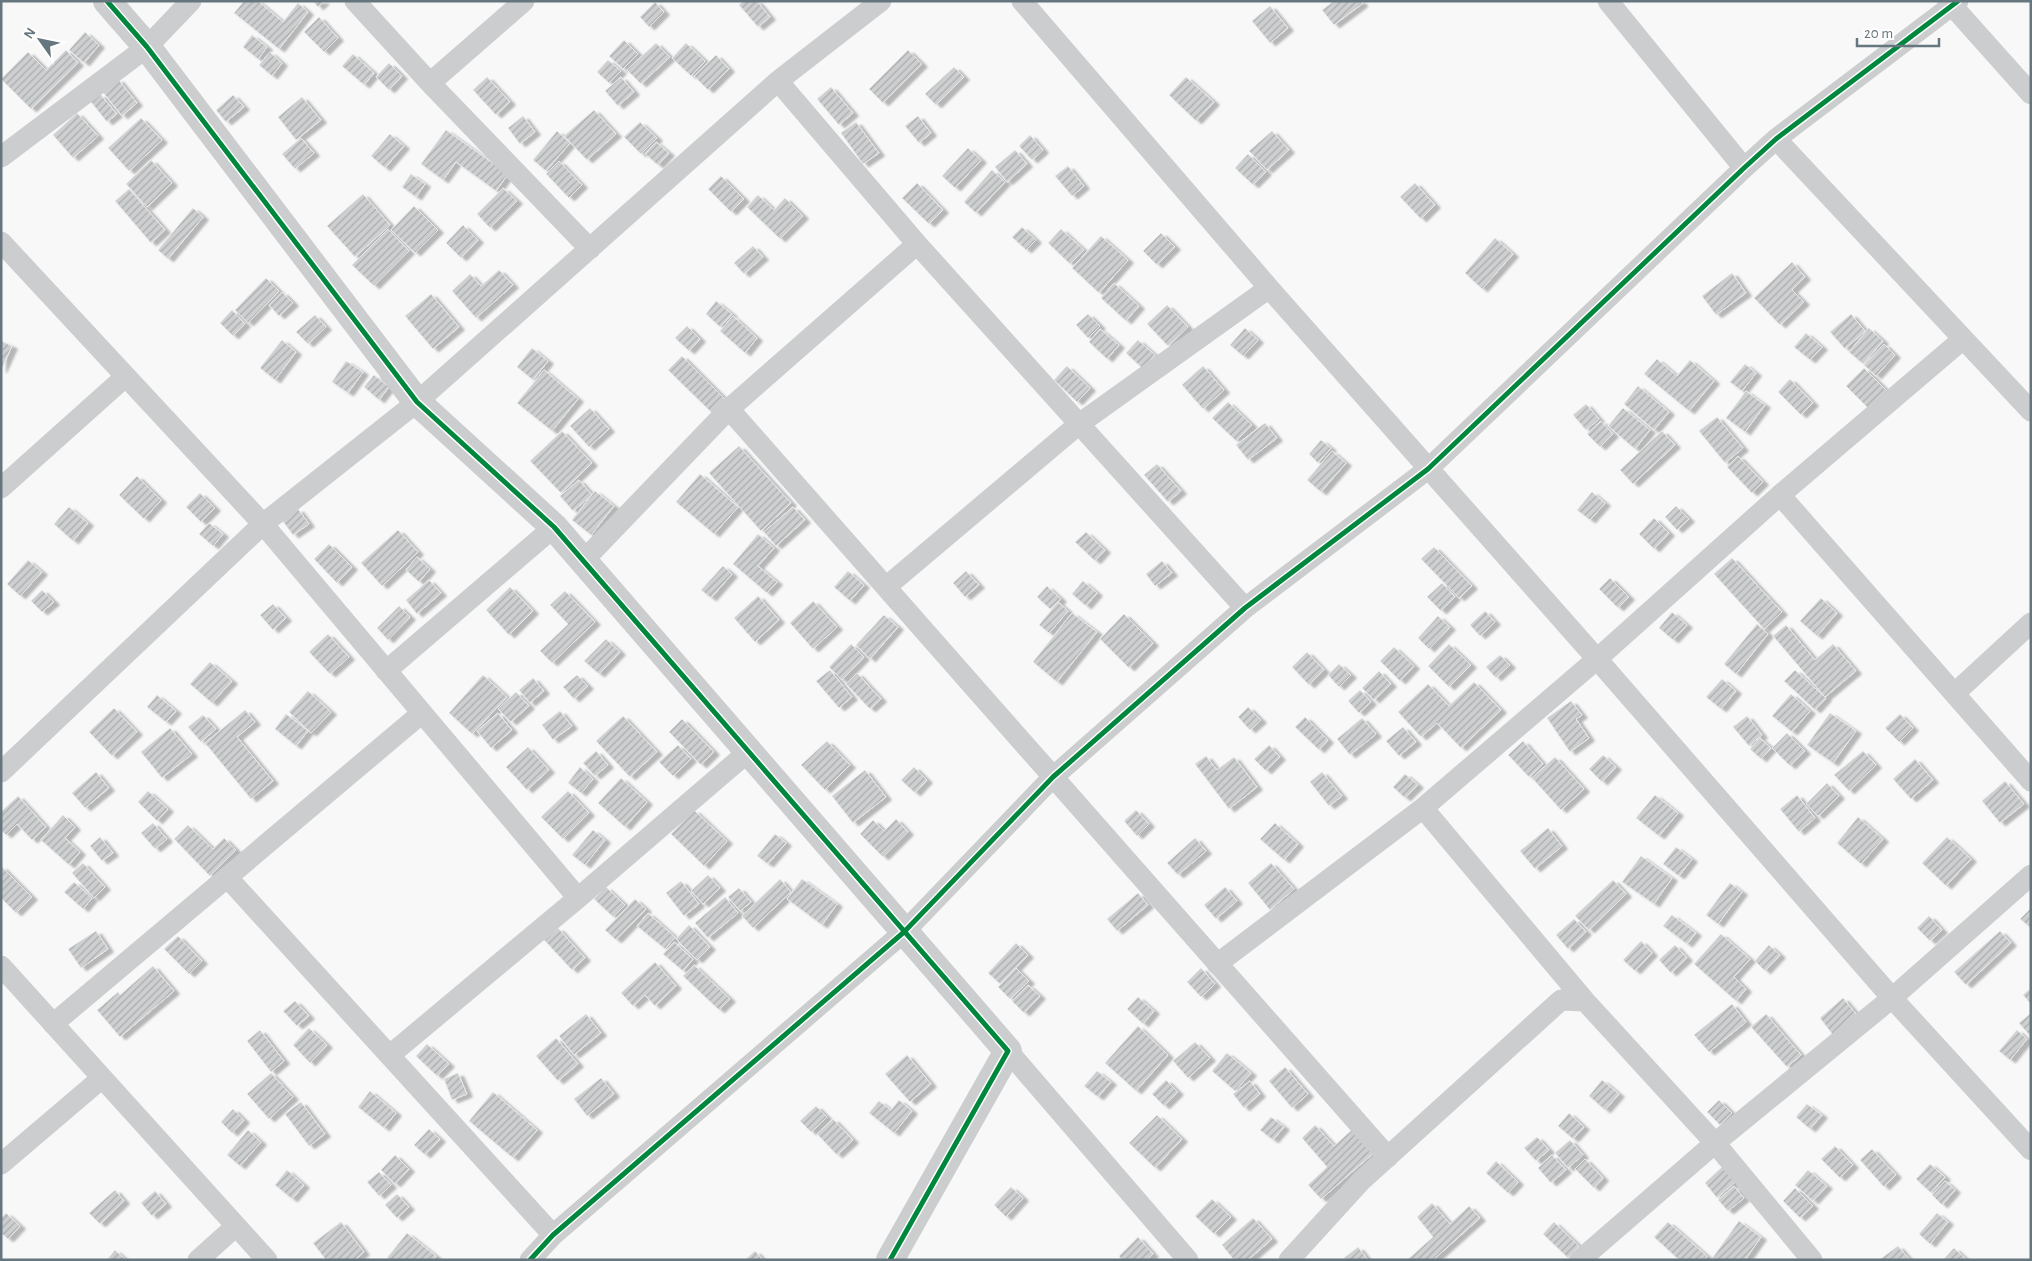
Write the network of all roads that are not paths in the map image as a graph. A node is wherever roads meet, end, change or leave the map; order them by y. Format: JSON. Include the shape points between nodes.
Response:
{"nodes":[{"id":1,"x":107,"y":1,"type":"edge"},
{"id":2,"x":191,"y":1,"type":"edge"},
{"id":3,"x":355,"y":1,"type":"edge"},
{"id":4,"x":524,"y":1,"type":"edge"},
{"id":5,"x":881,"y":1,"type":"edge"},
{"id":6,"x":1022,"y":1,"type":"edge"},
{"id":7,"x":1608,"y":1,"type":"edge"},
{"id":8,"x":1953,"y":3,"type":"edge"},
{"id":9,"x":147,"y":48,"type":"junction"},
{"id":10,"x":778,"y":81,"type":"junction"},
{"id":11,"x":430,"y":83,"type":"junction"},
{"id":12,"x":2031,"y":94,"type":"edge"},
{"id":13,"x":1776,"y":139,"type":"junction"},
{"id":14,"x":1,"y":157,"type":"edge"},
{"id":15,"x":1744,"y":168,"type":"junction"},
{"id":16,"x":1,"y":242,"type":"edge"},
{"id":17,"x":917,"y":244,"type":"junction"},
{"id":18,"x":590,"y":249,"type":"junction"},
{"id":19,"x":1269,"y":288,"type":"junction"},
{"id":20,"x":1963,"y":339,"type":"junction"},
{"id":21,"x":125,"y":377,"type":"junction"},
{"id":22,"x":417,"y":402,"type":"junction"},
{"id":23,"x":728,"y":409,"type":"junction"},
{"id":24,"x":2031,"y":411,"type":"edge"},
{"id":25,"x":1079,"y":424,"type":"junction"},
{"id":26,"x":1428,"y":469,"type":"junction"},
{"id":27,"x":1,"y":488,"type":"edge"},
{"id":28,"x":1780,"y":495,"type":"junction"},
{"id":29,"x":263,"y":524,"type":"junction"},
{"id":30,"x":554,"y":527,"type":"junction"},
{"id":31,"x":583,"y":561,"type":"junction"},
{"id":32,"x":886,"y":587,"type":"junction"},
{"id":33,"x":1245,"y":608,"type":"junction"},
{"id":34,"x":2031,"y":623,"type":"edge"},
{"id":35,"x":1596,"y":659,"type":"junction"},
{"id":36,"x":386,"y":670,"type":"junction"},
{"id":37,"x":1955,"y":693,"type":"junction"},
{"id":38,"x":422,"y":713,"type":"junction"},
{"id":39,"x":748,"y":752,"type":"junction"},
{"id":40,"x":1,"y":772,"type":"edge"},
{"id":41,"x":1053,"y":778,"type":"junction"},
{"id":42,"x":2031,"y":781,"type":"edge"},
{"id":43,"x":1424,"y":808,"type":"junction"},
{"id":44,"x":2031,"y":874,"type":"edge"},
{"id":45,"x":227,"y":877,"type":"junction"},
{"id":46,"x":578,"y":898,"type":"junction"},
{"id":47,"x":904,"y":932,"type":"junction"},
{"id":48,"x":1217,"y":964,"type":"junction"},
{"id":49,"x":1,"y":966,"type":"edge"},
{"id":50,"x":1892,"y":998,"type":"junction"},
{"id":51,"x":1586,"y":1001,"type":"junction"},
{"id":52,"x":53,"y":1024,"type":"junction"},
{"id":53,"x":1008,"y":1051,"type":"junction"},
{"id":54,"x":390,"y":1055,"type":"junction"},
{"id":55,"x":102,"y":1078,"type":"junction"},
{"id":56,"x":1715,"y":1143,"type":"junction"},
{"id":57,"x":2031,"y":1150,"type":"edge"},
{"id":58,"x":1388,"y":1157,"type":"junction"},
{"id":59,"x":1,"y":1164,"type":"edge"},
{"id":60,"x":236,"y":1226,"type":"junction"},
{"id":61,"x":553,"y":1235,"type":"junction"},
{"id":62,"x":198,"y":1260,"type":"edge"},
{"id":63,"x":266,"y":1260,"type":"edge"},
{"id":64,"x":530,"y":1260,"type":"edge"},
{"id":65,"x":890,"y":1260,"type":"edge"},
{"id":66,"x":1188,"y":1260,"type":"edge"},
{"id":67,"x":1289,"y":1260,"type":"edge"},
{"id":68,"x":1580,"y":1260,"type":"edge"},
{"id":69,"x":1812,"y":1260,"type":"edge"}],
"edges":[{"from":1,"to":9,"type":"street"},
{"from":2,"to":9,"type":"street"},
{"from":3,"to":11,"type":"street"},
{"from":4,"to":11,"type":"street"},
{"from":5,"to":10,"type":"street"},
{"from":6,"to":19,"type":"street"},
{"from":7,"to":15,"type":"street"},
{"from":8,"to":12,"type":"street"},
{"from":8,"to":13,"type":"street"},
{"from":9,"to":14,"type":"street"},
{"from":9,"to":22,"type":"street"},
{"from":10,"to":17,"type":"street"},
{"from":10,"to":18,"type":"street"},
{"from":11,"to":18,"type":"street"},
{"from":13,"to":15,"type":"street"},
{"from":13,"to":20,"type":"street"},
{"from":15,"to":26,"type":"street"},
{"from":16,"to":21,"type":"street"},
{"from":17,"to":23,"type":"street"},
{"from":17,"to":25,"type":"street"},
{"from":18,"to":22,"type":"street"},
{"from":19,"to":25,"type":"street"},
{"from":19,"to":26,"type":"street"},
{"from":20,"to":24,"type":"street"},
{"from":20,"to":28,"type":"street"},
{"from":21,"to":27,"type":"street"},
{"from":21,"to":29,"type":"street"},
{"from":22,"to":29,"type":"street"},
{"from":22,"to":30,"type":"street"},
{"from":23,"to":31,"type":"street"},
{"from":23,"to":32,"type":"street"},
{"from":25,"to":32,"type":"street"},
{"from":25,"to":33,"type":"street"},
{"from":26,"to":33,"type":"street"},
{"from":26,"to":35,"type":"street"},
{"from":28,"to":35,"type":"street"},
{"from":28,"to":37,"type":"street"},
{"from":29,"to":36,"type":"street"},
{"from":29,"to":40,"type":"street"},
{"from":30,"to":31,"type":"street"},
{"from":30,"to":36,"type":"street"},
{"from":31,"to":39,"type":"street"},
{"from":32,"to":41,"type":"street"},
{"from":33,"to":41,"type":"street"},
{"from":34,"to":37,"type":"street"},
{"from":35,"to":43,"type":"street"},
{"from":35,"to":50,"type":"street"},
{"from":36,"to":38,"type":"street"},
{"from":37,"to":42,"type":"street"},
{"from":38,"to":45,"type":"street"},
{"from":38,"to":46,"type":"street"},
{"from":39,"to":46,"type":"street"},
{"from":39,"to":47,"type":"street"},
{"from":41,"to":47,"type":"street"},
{"from":41,"to":48,"type":"street"},
{"from":43,"to":48,"type":"street"},
{"from":43,"to":51,"type":"street"},
{"from":44,"to":50,"type":"street"},
{"from":45,"to":52,"type":"street"},
{"from":45,"to":54,"type":"street"},
{"from":46,"to":54,"type":"street"},
{"from":47,"to":53,"type":"street"},
{"from":47,"to":61,"type":"street"},
{"from":48,"to":58,"type":"street"},
{"from":49,"to":52,"type":"street"},
{"from":50,"to":56,"type":"street"},
{"from":50,"to":57,"type":"street"},
{"from":51,"to":56,"type":"street"},
{"from":51,"to":58,"type":"street","via":[[1561,1000]]},
{"from":52,"to":55,"type":"street"},
{"from":53,"to":65,"type":"street"},
{"from":53,"to":66,"type":"street"},
{"from":54,"to":61,"type":"street"},
{"from":55,"to":59,"type":"street"},
{"from":55,"to":60,"type":"street"},
{"from":56,"to":68,"type":"street"},
{"from":56,"to":69,"type":"street"},
{"from":58,"to":67,"type":"street","via":[[1361,1181]]},
{"from":60,"to":62,"type":"street"},
{"from":60,"to":63,"type":"street"},
{"from":61,"to":64,"type":"street"}]}
